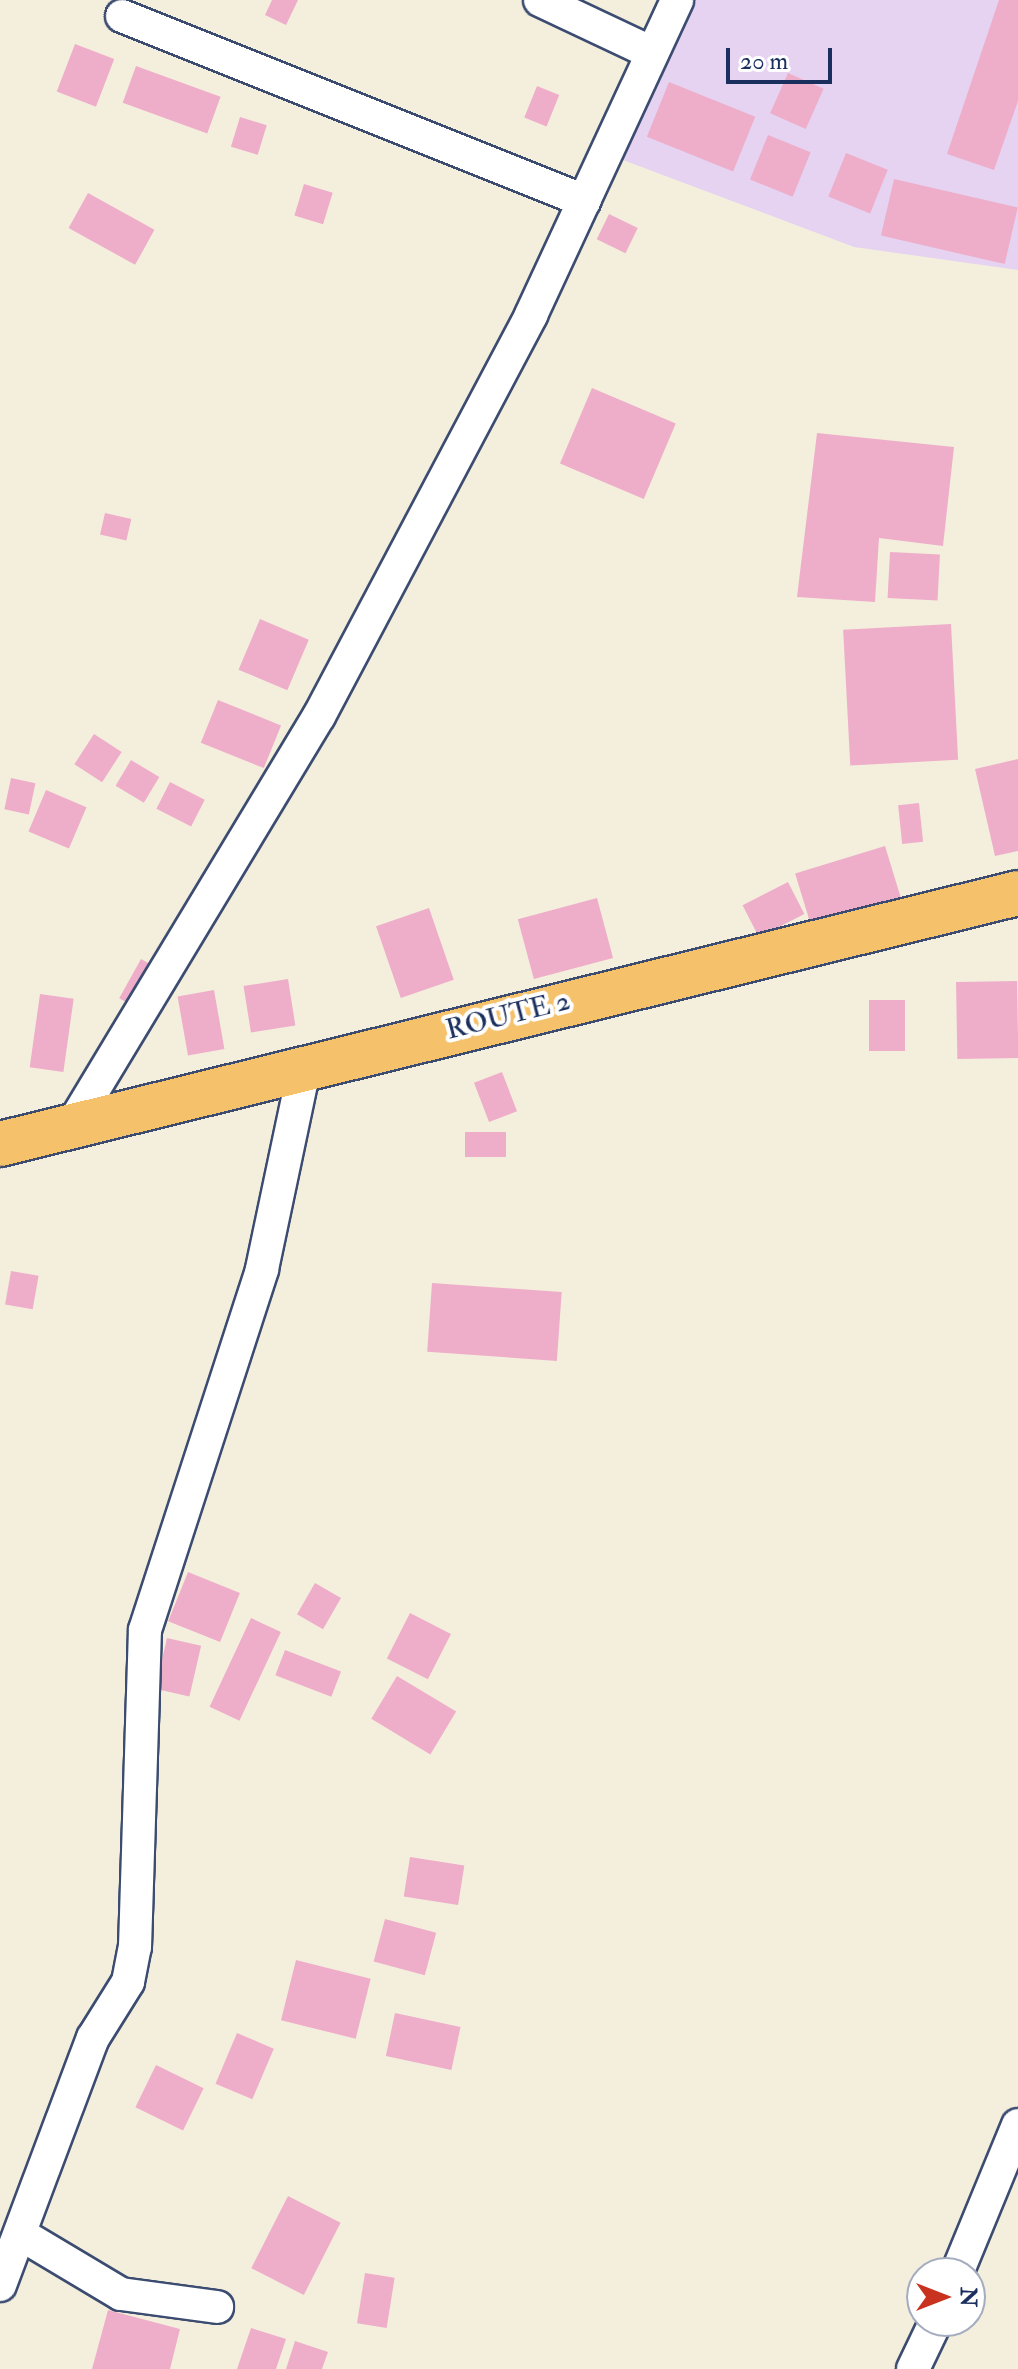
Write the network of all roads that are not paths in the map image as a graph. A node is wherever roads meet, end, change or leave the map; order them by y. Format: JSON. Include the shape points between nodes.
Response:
{"nodes":[{"id":1,"x":540,"y":0,"type":"edge"},
{"id":2,"x":677,"y":0,"type":"edge"},
{"id":3,"x":122,"y":16,"type":"dead end"},
{"id":4,"x":652,"y":53,"type":"junction"},
{"id":5,"x":584,"y":201,"type":"junction"},
{"id":6,"x":1018,"y":893,"type":"edge"},
{"id":7,"x":305,"y":1065,"type":"junction"},
{"id":8,"x":71,"y":1127,"type":"junction"},
{"id":9,"x":0,"y":1144,"type":"edge"},
{"id":10,"x":1018,"y":2125,"type":"edge"},
{"id":11,"x":22,"y":2235,"type":"junction"},
{"id":12,"x":964,"y":2257,"type":"edge"},
{"id":13,"x":0,"y":2285,"type":"edge"},
{"id":14,"x":217,"y":2307,"type":"dead end"},
{"id":15,"x":928,"y":2337,"type":"edge"},
{"id":16,"x":913,"y":2369,"type":"edge"}],
"edges":[{"from":1,"to":4,"type":"street"},
{"from":2,"to":4,"type":"street"},
{"from":3,"to":5,"type":"street"},
{"from":4,"to":5,"type":"street"},
{"from":5,"to":8,"type":"street","via":[[319,716]]},
{"from":6,"to":7,"type":"highway","name":"ROUTE 2"},
{"from":7,"to":8,"type":"highway","name":"ROUTE 2"},
{"from":7,"to":11,"type":"street","via":[[262,1269],[145,1630],[135,1947],[128,1982],[93,2038]]},
{"from":8,"to":9,"type":"highway","name":"ROUTE 2"},
{"from":10,"to":12,"type":"street"},
{"from":11,"to":13,"type":"street"},
{"from":11,"to":14,"type":"street","via":[[121,2294]]},
{"from":15,"to":16,"type":"street"}]}
